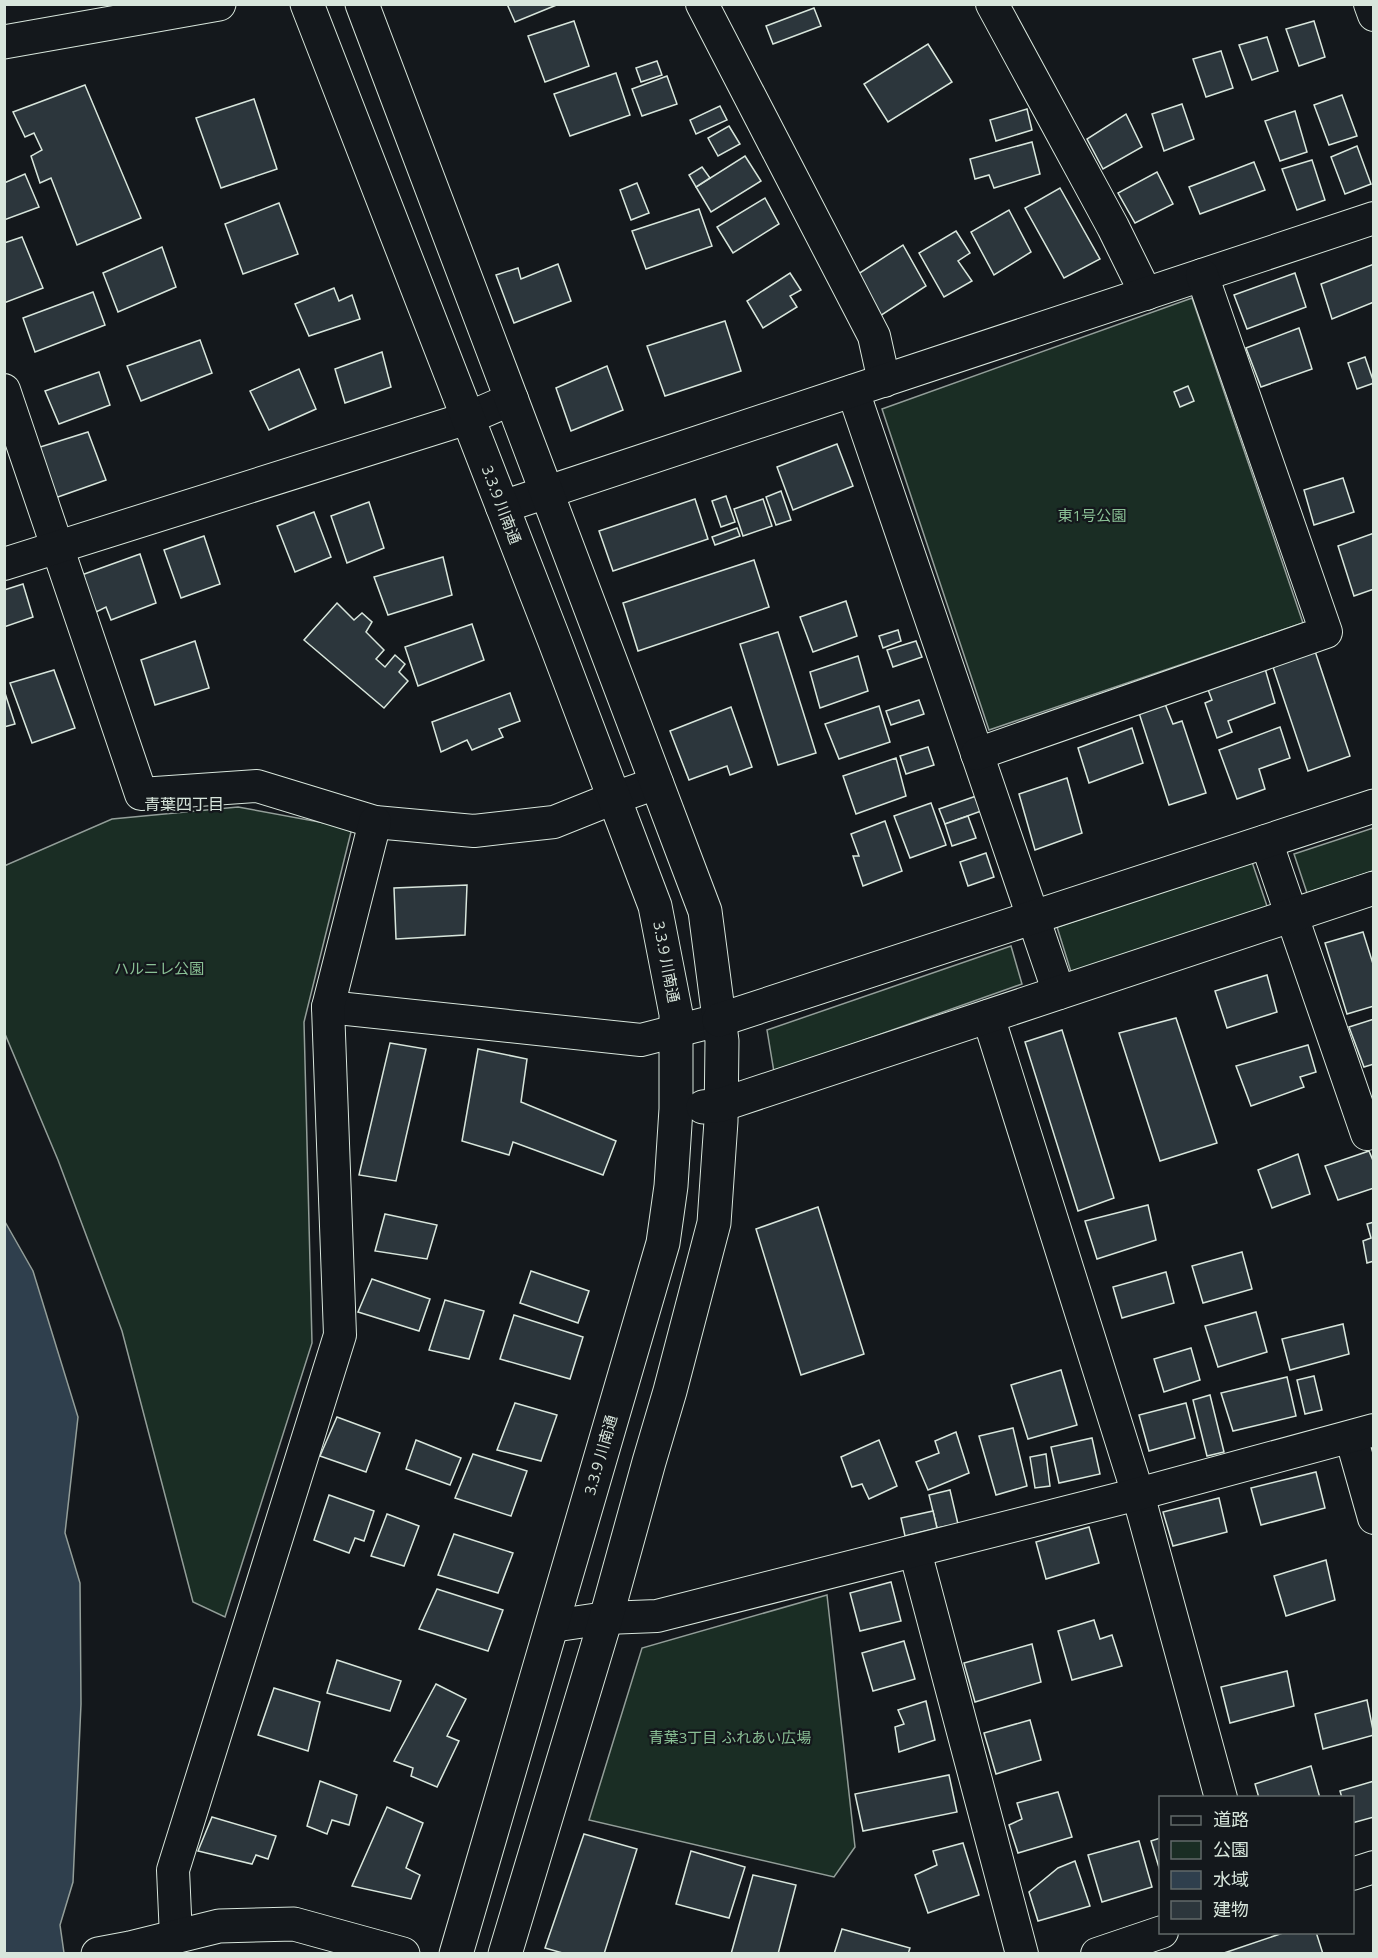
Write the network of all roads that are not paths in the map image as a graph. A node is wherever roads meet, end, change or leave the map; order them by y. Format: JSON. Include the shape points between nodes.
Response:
{"nodes":[{"id":1,"x":219,"y":4,"type":"edge"},
{"id":2,"x":307,"y":4,"type":"edge"},
{"id":3,"x":362,"y":4,"type":"edge"},
{"id":4,"x":702,"y":4,"type":"edge"},
{"id":5,"x":992,"y":4,"type":"edge"},
{"id":6,"x":1370,"y":4,"type":"edge"},
{"id":7,"x":1374,"y":15,"type":"edge"},
{"id":8,"x":4,"y":42,"type":"edge"},
{"id":9,"x":1374,"y":218,"type":"edge"},
{"id":10,"x":1202,"y":275,"type":"junction"},
{"id":11,"x":1146,"y":294,"type":"junction"},
{"id":12,"x":884,"y":381,"type":"junction"},
{"id":13,"x":4,"y":390,"type":"edge"},
{"id":14,"x":853,"y":391,"type":"junction"},
{"id":15,"x":512,"y":399,"type":"junction"},
{"id":16,"x":468,"y":418,"type":"junction"},
{"id":17,"x":547,"y":493,"type":"junction"},
{"id":18,"x":502,"y":507,"type":"junction"},
{"id":19,"x":58,"y":547,"type":"junction"},
{"id":20,"x":4,"y":564,"type":"edge"},
{"id":21,"x":977,"y":754,"type":"junction"},
{"id":22,"x":657,"y":783,"type":"junction"},
{"id":23,"x":614,"y":798,"type":"junction"},
{"id":24,"x":1374,"y":806,"type":"edge"},
{"id":25,"x":375,"y":822,"type":"junction"},
{"id":26,"x":1266,"y":841,"type":"junction"},
{"id":27,"x":1374,"y":888,"type":"edge"},
{"id":28,"x":1292,"y":915,"type":"junction"},
{"id":29,"x":1032,"y":918,"type":"junction"},
{"id":30,"x":1059,"y":993,"type":"junction"},
{"id":31,"x":327,"y":1007,"type":"junction"},
{"id":32,"x":987,"y":1016,"type":"junction"},
{"id":33,"x":719,"y":1020,"type":"junction"},
{"id":34,"x":676,"y":1030,"type":"junction"},
{"id":35,"x":721,"y":1105,"type":"junction"},
{"id":36,"x":676,"y":1109,"type":"junction"},
{"id":37,"x":1374,"y":1132,"type":"edge"},
{"id":38,"x":1362,"y":1434,"type":"edge"},
{"id":39,"x":1138,"y":1494,"type":"junction"},
{"id":40,"x":1374,"y":1518,"type":"edge"},
{"id":41,"x":915,"y":1551,"type":"junction"},
{"id":42,"x":606,"y":1618,"type":"junction"},
{"id":43,"x":552,"y":1626,"type":"junction"},
{"id":44,"x":1221,"y":1796,"type":"edge"},
{"id":45,"x":1374,"y":1868,"type":"edge"},
{"id":46,"x":1354,"y":1874,"type":"edge"},
{"id":47,"x":1159,"y":1933,"type":"edge"},
{"id":48,"x":176,"y":1937,"type":"junction"},
{"id":49,"x":98,"y":1953,"type":"edge"},
{"id":50,"x":403,"y":1953,"type":"edge"},
{"id":51,"x":456,"y":1953,"type":"edge"},
{"id":52,"x":505,"y":1953,"type":"edge"},
{"id":53,"x":1022,"y":1953,"type":"edge"},
{"id":54,"x":1097,"y":1953,"type":"edge"}],
"edges":[{"from":1,"to":8,"type":"street"},
{"from":2,"to":16,"type":"street","name":"3.3.9 川南通"},
{"from":3,"to":15,"type":"street"},
{"from":4,"to":12,"type":"street","via":[[874,336]]},
{"from":5,"to":11,"type":"street"},
{"from":6,"to":7,"type":"street"},
{"from":9,"to":10,"type":"street"},
{"from":10,"to":11,"type":"street"},
{"from":10,"to":21,"type":"street","via":[[1326,632]]},
{"from":11,"to":12,"type":"street"},
{"from":12,"to":14,"type":"street"},
{"from":13,"to":19,"type":"street"},
{"from":14,"to":17,"type":"street"},
{"from":14,"to":21,"type":"street"},
{"from":15,"to":16,"type":"street"},
{"from":15,"to":17,"type":"street"},
{"from":16,"to":18,"type":"street","name":"3.3.9 川南通"},
{"from":16,"to":19,"type":"street"},
{"from":17,"to":18,"type":"street"},
{"from":17,"to":22,"type":"street"},
{"from":18,"to":23,"type":"street","name":"3.3.9 川南通"},
{"from":19,"to":20,"type":"street"},
{"from":19,"to":25,"type":"street","via":[[141,794],[257,786]]},
{"from":21,"to":29,"type":"street"},
{"from":22,"to":23,"type":"street"},
{"from":22,"to":33,"type":"street","via":[[705,911]]},
{"from":23,"to":25,"type":"street","via":[[554,822],[474,831]]},
{"from":23,"to":34,"type":"street","name":"3.3.9 川南通","via":[[655,906]]},
{"from":24,"to":26,"type":"street"},
{"from":25,"to":31,"type":"street"},
{"from":26,"to":28,"type":"street"},
{"from":26,"to":29,"type":"street"},
{"from":27,"to":28,"type":"street"},
{"from":28,"to":30,"type":"street"},
{"from":28,"to":37,"type":"street","via":[[1367,1134]]},
{"from":29,"to":30,"type":"street"},
{"from":29,"to":33,"type":"street"},
{"from":30,"to":32,"type":"street"},
{"from":31,"to":34,"type":"street","via":[[641,1040]]},
{"from":31,"to":48,"type":"street","via":[[340,1335],[173,1870]]},
{"from":32,"to":35,"type":"street"},
{"from":32,"to":39,"type":"street"},
{"from":33,"to":34,"type":"street"},
{"from":33,"to":35,"type":"street"},
{"from":34,"to":36,"type":"street","name":"3.3.9 川南通"},
{"from":35,"to":36,"type":"street"},
{"from":35,"to":42,"type":"street","via":[[714,1223]]},
{"from":36,"to":43,"type":"street","name":"3.3.9 川南通","via":[[663,1243]]},
{"from":38,"to":39,"type":"street"},
{"from":38,"to":40,"type":"street"},
{"from":39,"to":41,"type":"street"},
{"from":39,"to":44,"type":"street"},
{"from":41,"to":42,"type":"street","via":[[657,1616]]},
{"from":41,"to":53,"type":"street"},
{"from":42,"to":43,"type":"street"},
{"from":42,"to":52,"type":"street"},
{"from":43,"to":51,"type":"street","name":"3.3.9 川南通"},
{"from":45,"to":46,"type":"street"},
{"from":47,"to":54,"type":"street"},
{"from":48,"to":49,"type":"street"},
{"from":48,"to":50,"type":"street","via":[[219,1926],[294,1924]]}]}
